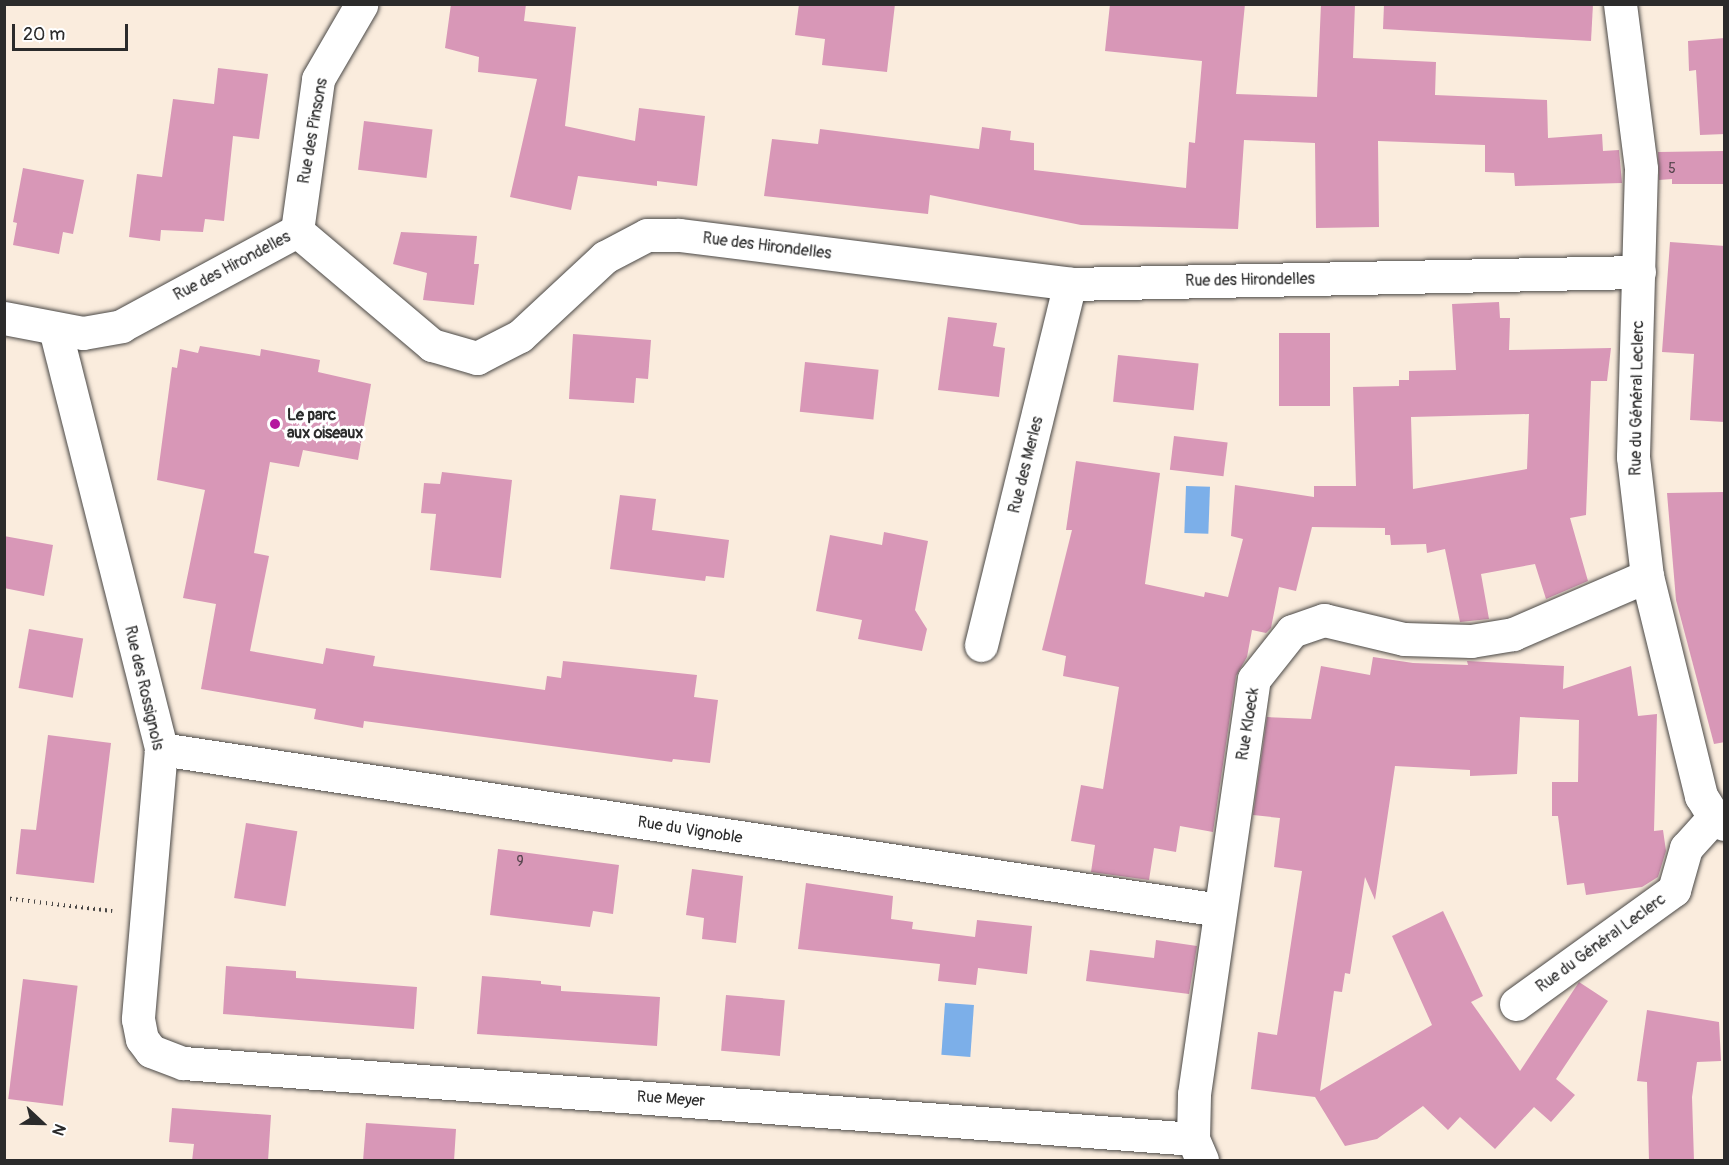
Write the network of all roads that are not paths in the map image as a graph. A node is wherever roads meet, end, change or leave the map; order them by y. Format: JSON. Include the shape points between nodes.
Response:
{"nodes":[{"id":1,"x":1620,"y":4,"type":"edge"},
{"id":2,"x":361,"y":5,"type":"edge"},
{"id":3,"x":297,"y":231,"type":"junction"},
{"id":4,"x":1639,"y":272,"type":"junction"},
{"id":5,"x":1070,"y":284,"type":"junction"},
{"id":6,"x":4,"y":318,"type":"edge"},
{"id":7,"x":55,"y":329,"type":"junction"},
{"id":8,"x":1647,"y":576,"type":"junction"},
{"id":9,"x":981,"y":645,"type":"dead end"},
{"id":10,"x":161,"y":749,"type":"junction"},
{"id":11,"x":1719,"y":821,"type":"edge"},
{"id":12,"x":1219,"y":910,"type":"junction"},
{"id":13,"x":1516,"y":1004,"type":"dead end"},
{"id":14,"x":151,"y":1051,"type":"joint"},
{"id":15,"x":1197,"y":1150,"type":"edge"}],
"edges":[{"from":1,"to":4,"type":"street","name":"Rue du Général Leclerc","via":[[1641,169]]},
{"from":2,"to":3,"type":"street","name":"Rue des Pinsons","via":[[318,79]]},
{"from":3,"to":5,"type":"street","name":"Rue des Hirondelles","via":[[432,345],[477,358],[520,336],[604,257],[646,235],[680,235]]},
{"from":3,"to":7,"type":"street","name":"Rue des Hirondelles","via":[[121,326],[83,333]]},
{"from":4,"to":5,"type":"street","name":"Rue des Hirondelles"},
{"from":4,"to":8,"type":"street","name":"Rue du Général Leclerc","via":[[1633,458]]},
{"from":5,"to":9,"type":"street","name":"Rue des Merles"},
{"from":6,"to":7,"type":"street","name":"Rue des Hirondelles"},
{"from":7,"to":10,"type":"street","name":"Rue des Rossignols"},
{"from":8,"to":11,"type":"street","name":"Rue du Général Leclerc","via":[[1701,796]]},
{"from":8,"to":12,"type":"street","name":"Rue Kloeck","via":[[1513,634],[1471,642],[1404,639],[1324,620],[1292,631],[1254,679]]},
{"from":10,"to":12,"type":"street","name":"Rue du Vignoble"},
{"from":10,"to":14,"type":"street","name":"Rue des Rossignols","via":[[138,1019],[142,1039]]},
{"from":11,"to":13,"type":"street","name":"Rue du Général Leclerc","via":[[1686,848],[1674,890]]},
{"from":12,"to":15,"type":"street","name":"Rue Kloeck","via":[[1194,1094]]},
{"from":14,"to":15,"type":"street","name":"Rue Meyer","via":[[183,1063]]}]}
